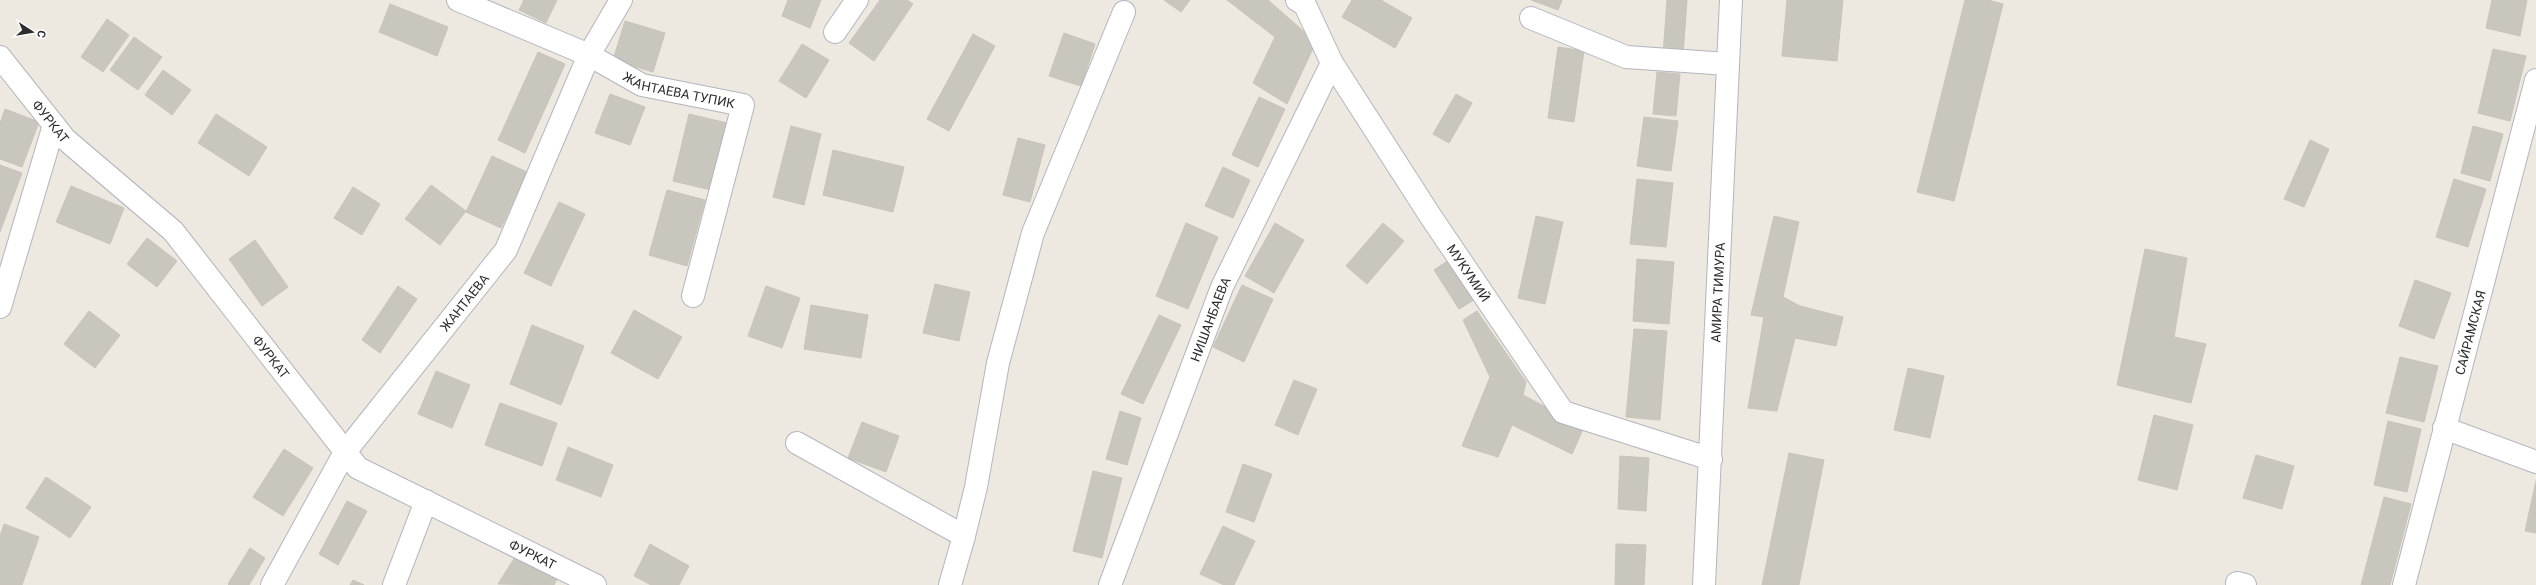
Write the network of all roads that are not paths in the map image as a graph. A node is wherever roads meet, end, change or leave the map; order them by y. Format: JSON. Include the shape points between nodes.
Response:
{"nodes":[{"id":1,"x":458,"y":0,"type":"edge"},
{"id":2,"x":621,"y":0,"type":"edge"},
{"id":3,"x":857,"y":0,"type":"edge"},
{"id":4,"x":1297,"y":0,"type":"edge"},
{"id":5,"x":1731,"y":0,"type":"edge"},
{"id":6,"x":1124,"y":12,"type":"dead end"},
{"id":7,"x":1531,"y":18,"type":"dead end"},
{"id":8,"x":835,"y":32,"type":"dead end"},
{"id":9,"x":589,"y":55,"type":"junction"},
{"id":10,"x":0,"y":57,"type":"edge"},
{"id":11,"x":1332,"y":63,"type":"junction"},
{"id":12,"x":1728,"y":64,"type":"junction"},
{"id":13,"x":2536,"y":80,"type":"edge"},
{"id":14,"x":54,"y":125,"type":"junction"},
{"id":15,"x":693,"y":296,"type":"dead end"},
{"id":16,"x":0,"y":307,"type":"edge"},
{"id":17,"x":2444,"y":428,"type":"junction"},
{"id":18,"x":797,"y":443,"type":"dead end"},
{"id":19,"x":345,"y":452,"type":"junction"},
{"id":20,"x":1711,"y":459,"type":"junction"},
{"id":21,"x":2536,"y":462,"type":"edge"},
{"id":22,"x":426,"y":501,"type":"junction"},
{"id":23,"x":964,"y":536,"type":"junction"},
{"id":24,"x":272,"y":585,"type":"edge"},
{"id":25,"x":394,"y":585,"type":"edge"},
{"id":26,"x":595,"y":585,"type":"edge"},
{"id":27,"x":950,"y":585,"type":"edge"},
{"id":28,"x":1110,"y":585,"type":"edge"},
{"id":29,"x":1704,"y":585,"type":"edge"},
{"id":30,"x":2404,"y":585,"type":"edge"}],
"edges":[{"from":1,"to":9,"type":"street","name":"ЖАНТАЕВА ТУПИК"},
{"from":2,"to":9,"type":"street","name":"ЖАНТАЕВА"},
{"from":3,"to":8,"type":"street"},
{"from":4,"to":11,"type":"street","name":"МУКУМИЙ","via":[[1305,5]]},
{"from":5,"to":12,"type":"street","name":"АМИРА ТИМУРА"},
{"from":6,"to":23,"type":"street","via":[[1033,233],[998,363],[976,487]]},
{"from":7,"to":12,"type":"street","via":[[1626,57]]},
{"from":9,"to":15,"type":"street","name":"ЖАНТАЕВА ТУПИК","via":[[642,85],[743,105]]},
{"from":9,"to":19,"type":"street","name":"ЖАНТАЕВА","via":[[506,250]]},
{"from":10,"to":14,"type":"street","name":"ФУРКАТ"},
{"from":11,"to":20,"type":"street","name":"МУКУМИЙ","via":[[1431,217],[1563,412]]},
{"from":11,"to":28,"type":"street","name":"НИШАНБАЕВА","via":[[1222,287]]},
{"from":12,"to":20,"type":"street","name":"АМИРА ТИМУРА"},
{"from":13,"to":17,"type":"street","name":"САЙРАМСКАЯ"},
{"from":14,"to":16,"type":"street"},
{"from":14,"to":19,"type":"street","name":"ФУРКАТ","via":[[65,139],[173,231]]},
{"from":17,"to":21,"type":"street"},
{"from":17,"to":30,"type":"street","name":"САЙРАМСКАЯ"},
{"from":18,"to":23,"type":"street"},
{"from":19,"to":22,"type":"street","name":"ФУРКАТ","via":[[358,468]]},
{"from":19,"to":24,"type":"street","name":"ЖАНТАЕВА"},
{"from":20,"to":29,"type":"street","name":"АМИРА ТИМУРА"},
{"from":22,"to":25,"type":"street"},
{"from":22,"to":26,"type":"street","name":"ФУРКАТ"},
{"from":23,"to":27,"type":"street"}]}
